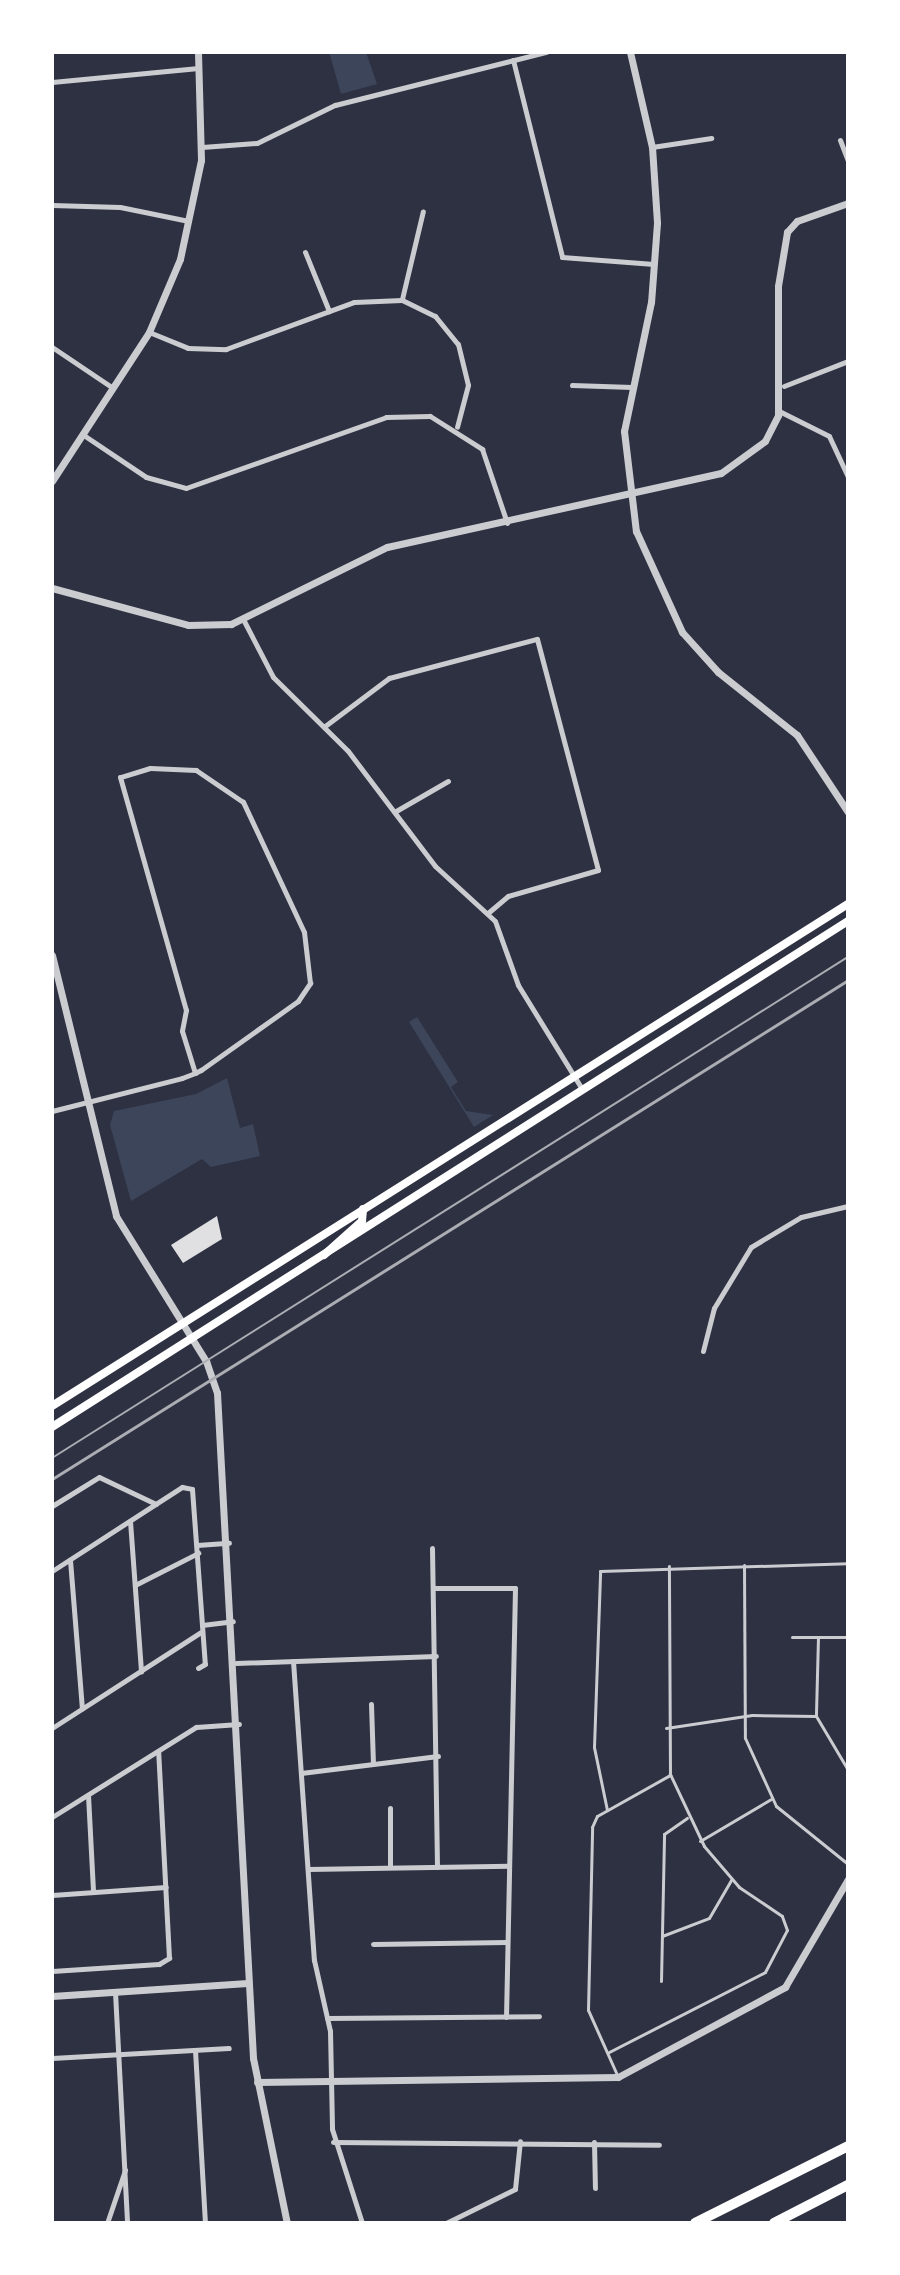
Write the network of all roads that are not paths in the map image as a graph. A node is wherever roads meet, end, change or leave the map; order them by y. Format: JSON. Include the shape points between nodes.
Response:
{"nodes":[{"id":1,"x":198,"y":52,"type":"edge"},
{"id":2,"x":546,"y":52,"type":"edge"},
{"id":3,"x":630,"y":52,"type":"edge"},
{"id":4,"x":513,"y":60,"type":"junction"},
{"id":5,"x":200,"y":67,"type":"junction"},
{"id":6,"x":52,"y":82,"type":"edge"},
{"id":7,"x":711,"y":138,"type":"dead end"},
{"id":8,"x":840,"y":140,"type":"dead end"},
{"id":9,"x":202,"y":147,"type":"junction"},
{"id":10,"x":652,"y":147,"type":"junction"},
{"id":11,"x":848,"y":161,"type":"edge"},
{"id":12,"x":848,"y":203,"type":"edge"},
{"id":13,"x":52,"y":205,"type":"edge"},
{"id":14,"x":423,"y":211,"type":"dead end"},
{"id":15,"x":191,"y":222,"type":"junction"},
{"id":16,"x":305,"y":252,"type":"dead end"},
{"id":17,"x":655,"y":264,"type":"junction"},
{"id":18,"x":402,"y":300,"type":"junction"},
{"id":19,"x":329,"y":311,"type":"junction"},
{"id":20,"x":149,"y":332,"type":"junction"},
{"id":21,"x":52,"y":347,"type":"edge"},
{"id":22,"x":848,"y":361,"type":"edge"},
{"id":23,"x":572,"y":385,"type":"dead end"},
{"id":24,"x":784,"y":386,"type":"junction"},
{"id":25,"x":632,"y":387,"type":"junction"},
{"id":26,"x":114,"y":389,"type":"junction"},
{"id":27,"x":779,"y":411,"type":"junction"},
{"id":28,"x":457,"y":427,"type":"junction"},
{"id":29,"x":82,"y":433,"type":"junction"},
{"id":30,"x":848,"y":477,"type":"edge"},
{"id":31,"x":52,"y":481,"type":"edge"},
{"id":32,"x":630,"y":493,"type":"junction"},
{"id":33,"x":507,"y":524,"type":"junction"},
{"id":34,"x":52,"y":588,"type":"edge"},
{"id":35,"x":244,"y":621,"type":"junction"},
{"id":36,"x":325,"y":726,"type":"junction"},
{"id":37,"x":448,"y":781,"type":"dead end"},
{"id":38,"x":396,"y":811,"type":"junction"},
{"id":39,"x":848,"y":812,"type":"edge"},
{"id":40,"x":848,"y":904,"type":"edge"},
{"id":41,"x":488,"y":913,"type":"junction"},
{"id":42,"x":848,"y":921,"type":"edge"},
{"id":43,"x":52,"y":955,"type":"edge"},
{"id":44,"x":195,"y":1073,"type":"junction"},
{"id":45,"x":575,"y":1077,"type":"junction"},
{"id":46,"x":582,"y":1089,"type":"junction"},
{"id":47,"x":88,"y":1102,"type":"junction"},
{"id":48,"x":52,"y":1111,"type":"edge"},
{"id":49,"x":848,"y":1206,"type":"edge"},
{"id":50,"x":363,"y":1209,"type":"junction"},
{"id":51,"x":322,"y":1259,"type":"junction"},
{"id":52,"x":183,"y":1325,"type":"junction"},
{"id":53,"x":193,"y":1340,"type":"junction"},
{"id":54,"x":703,"y":1351,"type":"dead end"},
{"id":55,"x":52,"y":1406,"type":"edge"},
{"id":56,"x":52,"y":1427,"type":"edge"},
{"id":57,"x":156,"y":1504,"type":"junction"},
{"id":58,"x":52,"y":1506,"type":"edge"},
{"id":59,"x":130,"y":1521,"type":"junction"},
{"id":60,"x":229,"y":1543,"type":"junction"},
{"id":61,"x":432,"y":1548,"type":"dead end"},
{"id":62,"x":197,"y":1549,"type":"junction"},
{"id":63,"x":70,"y":1560,"type":"junction"},
{"id":64,"x":848,"y":1563,"type":"edge"},
{"id":65,"x":744,"y":1565,"type":"junction"},
{"id":66,"x":669,"y":1566,"type":"junction"},
{"id":67,"x":52,"y":1571,"type":"edge"},
{"id":68,"x":135,"y":1585,"type":"junction"},
{"id":69,"x":434,"y":1588,"type":"junction"},
{"id":70,"x":233,"y":1621,"type":"junction"},
{"id":71,"x":202,"y":1628,"type":"junction"},
{"id":72,"x":792,"y":1637,"type":"dead end"},
{"id":73,"x":818,"y":1637,"type":"junction"},
{"id":74,"x":848,"y":1637,"type":"edge"},
{"id":75,"x":436,"y":1656,"type":"junction"},
{"id":76,"x":293,"y":1661,"type":"junction"},
{"id":77,"x":236,"y":1663,"type":"junction"},
{"id":78,"x":198,"y":1668,"type":"dead end"},
{"id":79,"x":141,"y":1672,"type":"junction"},
{"id":80,"x":371,"y":1704,"type":"dead end"},
{"id":81,"x":82,"y":1709,"type":"junction"},
{"id":82,"x":742,"y":1716,"type":"junction"},
{"id":83,"x":816,"y":1716,"type":"junction"},
{"id":84,"x":239,"y":1724,"type":"junction"},
{"id":85,"x":52,"y":1728,"type":"edge"},
{"id":86,"x":666,"y":1728,"type":"junction"},
{"id":87,"x":158,"y":1751,"type":"junction"},
{"id":88,"x":438,"y":1756,"type":"junction"},
{"id":89,"x":373,"y":1763,"type":"junction"},
{"id":90,"x":848,"y":1770,"type":"edge"},
{"id":91,"x":301,"y":1773,"type":"junction"},
{"id":92,"x":670,"y":1774,"type":"junction"},
{"id":93,"x":88,"y":1795,"type":"junction"},
{"id":94,"x":771,"y":1799,"type":"junction"},
{"id":95,"x":390,"y":1808,"type":"dead end"},
{"id":96,"x":607,"y":1810,"type":"junction"},
{"id":97,"x":52,"y":1817,"type":"edge"},
{"id":98,"x":687,"y":1818,"type":"junction"},
{"id":99,"x":700,"y":1841,"type":"junction"},
{"id":100,"x":848,"y":1864,"type":"edge"},
{"id":101,"x":509,"y":1866,"type":"junction"},
{"id":102,"x":390,"y":1867,"type":"junction"},
{"id":103,"x":437,"y":1867,"type":"junction"},
{"id":104,"x":308,"y":1869,"type":"junction"},
{"id":105,"x":731,"y":1879,"type":"junction"},
{"id":106,"x":848,"y":1879,"type":"edge"},
{"id":107,"x":166,"y":1887,"type":"junction"},
{"id":108,"x":93,"y":1892,"type":"junction"},
{"id":109,"x":52,"y":1895,"type":"edge"},
{"id":110,"x":662,"y":1936,"type":"junction"},
{"id":111,"x":507,"y":1942,"type":"junction"},
{"id":112,"x":373,"y":1944,"type":"dead end"},
{"id":113,"x":52,"y":1971,"type":"edge"},
{"id":114,"x":661,"y":1981,"type":"dead end"},
{"id":115,"x":248,"y":1983,"type":"junction"},
{"id":116,"x":115,"y":1992,"type":"junction"},
{"id":117,"x":52,"y":1996,"type":"edge"},
{"id":118,"x":539,"y":2016,"type":"dead end"},
{"id":119,"x":506,"y":2017,"type":"junction"},
{"id":120,"x":327,"y":2018,"type":"junction"},
{"id":121,"x":229,"y":2048,"type":"dead end"},
{"id":122,"x":195,"y":2050,"type":"junction"},
{"id":123,"x":609,"y":2052,"type":"junction"},
{"id":124,"x":120,"y":2055,"type":"junction"},
{"id":125,"x":52,"y":2058,"type":"edge"},
{"id":126,"x":618,"y":2077,"type":"junction"},
{"id":127,"x":331,"y":2080,"type":"junction"},
{"id":128,"x":257,"y":2082,"type":"junction"},
{"id":129,"x":520,"y":2141,"type":"junction"},
{"id":130,"x":333,"y":2142,"type":"junction"},
{"id":131,"x":594,"y":2142,"type":"junction"},
{"id":132,"x":659,"y":2145,"type":"dead end"},
{"id":133,"x":848,"y":2146,"type":"edge"},
{"id":134,"x":126,"y":2165,"type":"junction"},
{"id":135,"x":848,"y":2185,"type":"edge"},
{"id":136,"x":595,"y":2188,"type":"dead end"},
{"id":137,"x":107,"y":2223,"type":"edge"},
{"id":138,"x":127,"y":2223,"type":"edge"},
{"id":139,"x":205,"y":2223,"type":"edge"},
{"id":140,"x":287,"y":2223,"type":"edge"},
{"id":141,"x":362,"y":2223,"type":"edge"},
{"id":142,"x":446,"y":2223,"type":"edge"},
{"id":143,"x":695,"y":2223,"type":"edge"},
{"id":144,"x":774,"y":2223,"type":"edge"}],
"edges":[{"from":1,"to":5,"type":"street"},
{"from":2,"to":4,"type":"street"},
{"from":3,"to":10,"type":"street"},
{"from":4,"to":9,"type":"street","via":[[335,105],[257,143]]},
{"from":4,"to":17,"type":"street","via":[[562,257]]},
{"from":5,"to":6,"type":"street"},
{"from":5,"to":9,"type":"street"},
{"from":7,"to":10,"type":"street"},
{"from":8,"to":11,"type":"street"},
{"from":9,"to":15,"type":"street"},
{"from":10,"to":17,"type":"street"},
{"from":12,"to":24,"type":"street","via":[[797,221],[787,232],[777,296]]},
{"from":13,"to":15,"type":"street","via":[[120,207]]},
{"from":14,"to":18,"type":"street"},
{"from":15,"to":20,"type":"street"},
{"from":16,"to":19,"type":"street"},
{"from":17,"to":25,"type":"street"},
{"from":18,"to":19,"type":"street","via":[[365,299]]},
{"from":18,"to":28,"type":"street","via":[[435,316],[458,344],[468,385]]},
{"from":19,"to":20,"type":"street","via":[[226,349],[188,348]]},
{"from":20,"to":26,"type":"street"},
{"from":21,"to":26,"type":"street"},
{"from":22,"to":24,"type":"street"},
{"from":23,"to":25,"type":"street"},
{"from":24,"to":27,"type":"street"},
{"from":25,"to":32,"type":"street","via":[[624,443]]},
{"from":26,"to":29,"type":"street"},
{"from":27,"to":30,"type":"street","via":[[829,436]]},
{"from":27,"to":32,"type":"street","via":[[765,441],[731,468]]},
{"from":28,"to":29,"type":"street","via":[[417,413],[386,417],[186,488],[146,477]]},
{"from":28,"to":33,"type":"street","via":[[487,459]]},
{"from":29,"to":31,"type":"street"},
{"from":32,"to":33,"type":"street"},
{"from":32,"to":39,"type":"street","via":[[647,563],[682,632],[718,672],[797,735]]},
{"from":33,"to":35,"type":"street","via":[[369,553]]},
{"from":34,"to":35,"type":"street","via":[[188,625]]},
{"from":35,"to":36,"type":"street","via":[[273,677]]},
{"from":36,"to":38,"type":"street"},
{"from":36,"to":41,"type":"street","via":[[389,678],[537,639],[598,870],[508,896]]},
{"from":37,"to":38,"type":"street"},
{"from":38,"to":41,"type":"street","via":[[435,866]]},
{"from":40,"to":45,"type":"main road"},
{"from":41,"to":45,"type":"street","via":[[518,985]]},
{"from":42,"to":46,"type":"main road"},
{"from":43,"to":47,"type":"street"},
{"from":44,"to":44,"type":"street","via":[[298,1001],[310,965],[304,932],[243,802],[196,770],[150,768],[120,777],[186,1010],[182,1031]]},
{"from":44,"to":47,"type":"street"},
{"from":45,"to":46,"type":"street"},
{"from":45,"to":50,"type":"main road"},
{"from":46,"to":51,"type":"main road"},
{"from":47,"to":48,"type":"street"},
{"from":47,"to":52,"type":"street","via":[[116,1216]]},
{"from":49,"to":54,"type":"street","via":[[801,1217],[751,1247],[714,1308]]},
{"from":50,"to":51,"type":"main road","via":[[362,1221]]},
{"from":50,"to":52,"type":"main road"},
{"from":51,"to":53,"type":"main road"},
{"from":52,"to":53,"type":"street"},
{"from":52,"to":55,"type":"main road"},
{"from":53,"to":56,"type":"main road"},
{"from":53,"to":60,"type":"street","via":[[217,1393]]},
{"from":57,"to":58,"type":"street","via":[[99,1477]]},
{"from":57,"to":59,"type":"street"},
{"from":57,"to":62,"type":"street","via":[[182,1487],[192,1489]]},
{"from":59,"to":63,"type":"street"},
{"from":59,"to":68,"type":"street"},
{"from":60,"to":62,"type":"street"},
{"from":60,"to":70,"type":"street"},
{"from":61,"to":69,"type":"street"},
{"from":62,"to":68,"type":"street"},
{"from":62,"to":71,"type":"street"},
{"from":63,"to":67,"type":"street"},
{"from":63,"to":81,"type":"street"},
{"from":64,"to":65,"type":"lane"},
{"from":65,"to":66,"type":"lane"},
{"from":65,"to":82,"type":"lane"},
{"from":66,"to":86,"type":"lane"},
{"from":66,"to":96,"type":"lane","via":[[607,1567],[598,1575],[594,1747]]},
{"from":68,"to":79,"type":"street"},
{"from":69,"to":75,"type":"street"},
{"from":69,"to":101,"type":"street","via":[[515,1588]]},
{"from":70,"to":71,"type":"street"},
{"from":70,"to":77,"type":"street"},
{"from":71,"to":78,"type":"street","via":[[205,1664]]},
{"from":71,"to":79,"type":"street"},
{"from":72,"to":73,"type":"lane"},
{"from":73,"to":74,"type":"lane"},
{"from":73,"to":83,"type":"lane"},
{"from":75,"to":76,"type":"street"},
{"from":75,"to":88,"type":"street"},
{"from":76,"to":77,"type":"street"},
{"from":76,"to":91,"type":"street"},
{"from":77,"to":84,"type":"street"},
{"from":79,"to":81,"type":"street"},
{"from":80,"to":89,"type":"street"},
{"from":81,"to":85,"type":"street"},
{"from":82,"to":83,"type":"lane"},
{"from":82,"to":86,"type":"lane"},
{"from":82,"to":94,"type":"lane"},
{"from":83,"to":90,"type":"lane"},
{"from":84,"to":87,"type":"street","via":[[196,1727]]},
{"from":84,"to":115,"type":"street"},
{"from":86,"to":92,"type":"lane"},
{"from":87,"to":93,"type":"street"},
{"from":87,"to":107,"type":"street"},
{"from":88,"to":89,"type":"street"},
{"from":88,"to":103,"type":"street"},
{"from":89,"to":91,"type":"street"},
{"from":91,"to":104,"type":"street"},
{"from":92,"to":96,"type":"lane"},
{"from":92,"to":98,"type":"lane"},
{"from":93,"to":97,"type":"street"},
{"from":93,"to":108,"type":"street"},
{"from":94,"to":99,"type":"lane"},
{"from":94,"to":100,"type":"lane","via":[[804,1836]]},
{"from":95,"to":102,"type":"street"},
{"from":96,"to":123,"type":"lane","via":[[592,1827],[588,2010]]},
{"from":98,"to":99,"type":"lane"},
{"from":98,"to":110,"type":"lane","via":[[664,1834]]},
{"from":99,"to":105,"type":"lane"},
{"from":101,"to":103,"type":"street"},
{"from":101,"to":111,"type":"street"},
{"from":102,"to":103,"type":"street"},
{"from":102,"to":104,"type":"street"},
{"from":104,"to":120,"type":"street"},
{"from":105,"to":110,"type":"lane","via":[[709,1918]]},
{"from":105,"to":123,"type":"lane","via":[[786,1920],[765,1972]]},
{"from":106,"to":126,"type":"street","via":[[779,1992]]},
{"from":107,"to":108,"type":"street"},
{"from":107,"to":113,"type":"street","via":[[167,1961]]},
{"from":108,"to":109,"type":"street"},
{"from":110,"to":114,"type":"lane"},
{"from":111,"to":112,"type":"street"},
{"from":111,"to":119,"type":"street"},
{"from":115,"to":116,"type":"street"},
{"from":115,"to":128,"type":"street"},
{"from":116,"to":117,"type":"street"},
{"from":116,"to":124,"type":"street"},
{"from":118,"to":119,"type":"street"},
{"from":119,"to":120,"type":"street"},
{"from":120,"to":127,"type":"street"},
{"from":121,"to":122,"type":"street"},
{"from":122,"to":124,"type":"street"},
{"from":122,"to":139,"type":"street"},
{"from":123,"to":126,"type":"lane"},
{"from":124,"to":125,"type":"street"},
{"from":124,"to":134,"type":"street"},
{"from":126,"to":127,"type":"street"},
{"from":127,"to":128,"type":"street"},
{"from":127,"to":130,"type":"street"},
{"from":128,"to":140,"type":"street"},
{"from":129,"to":130,"type":"street"},
{"from":129,"to":131,"type":"street"},
{"from":129,"to":142,"type":"street","via":[[515,2189]]},
{"from":130,"to":141,"type":"street"},
{"from":131,"to":132,"type":"street"},
{"from":131,"to":136,"type":"street"},
{"from":133,"to":143,"type":"highway"},
{"from":134,"to":137,"type":"street"},
{"from":134,"to":138,"type":"street"},
{"from":135,"to":144,"type":"highway"}]}
